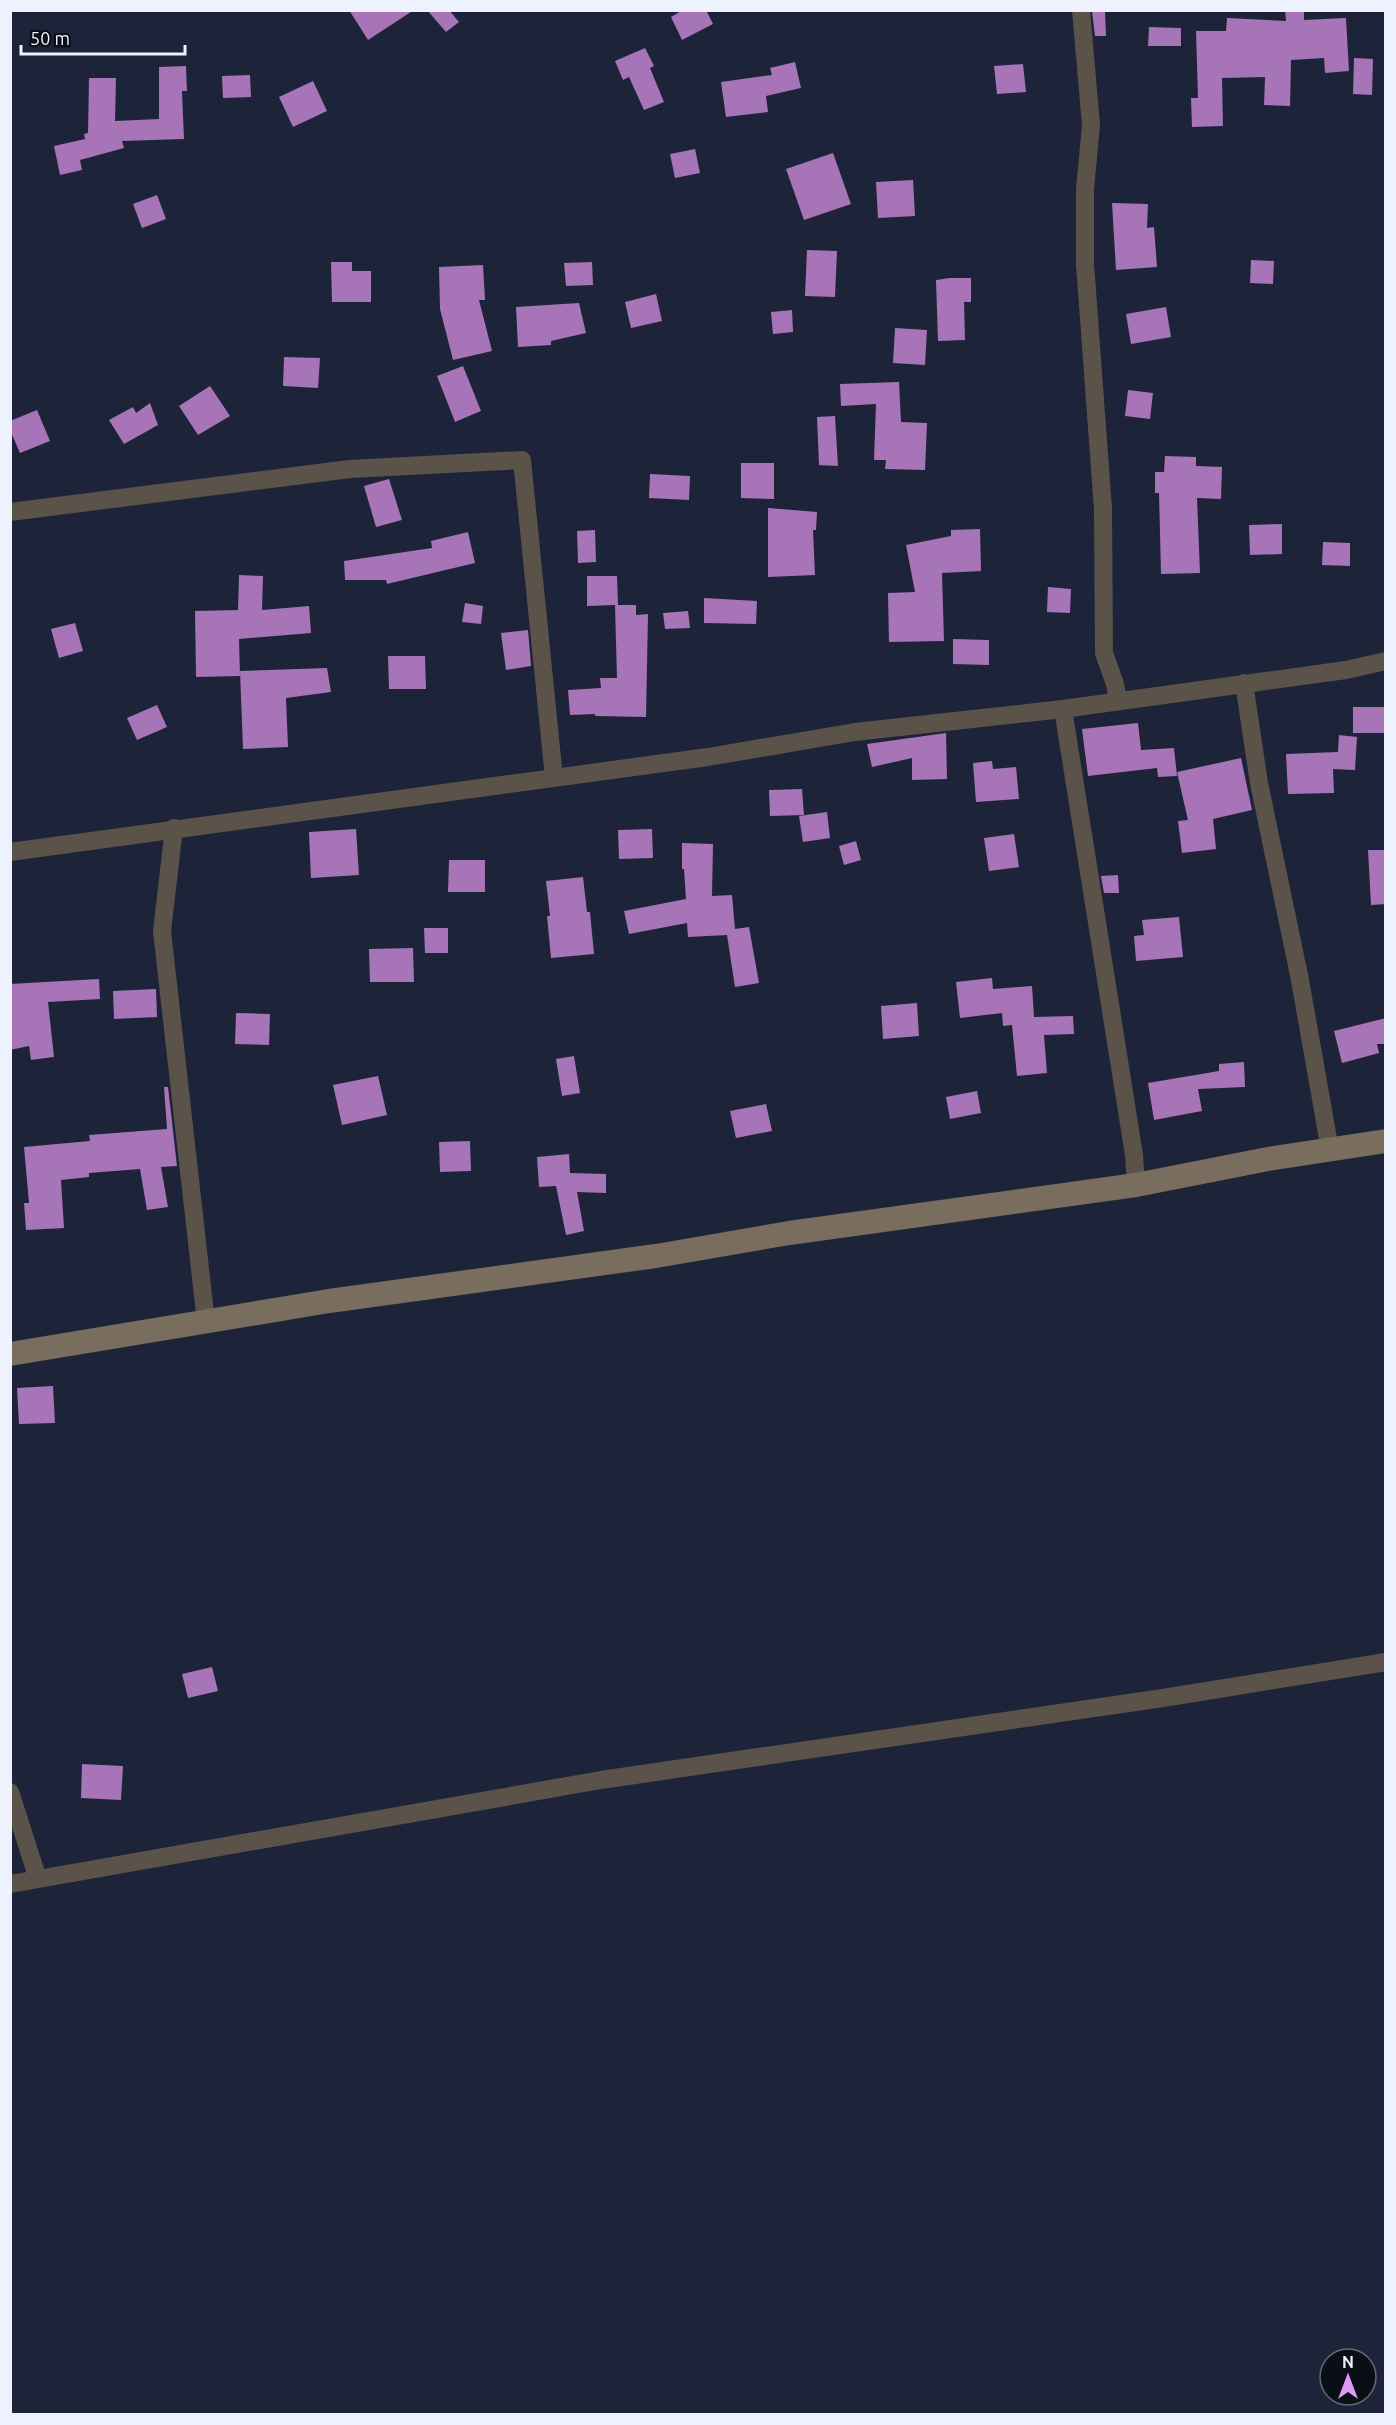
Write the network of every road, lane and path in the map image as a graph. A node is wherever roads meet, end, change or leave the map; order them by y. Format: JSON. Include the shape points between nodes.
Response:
{"nodes":[{"id":1,"x":1081,"y":10,"type":"edge"},
{"id":2,"x":10,"y":512,"type":"edge"},
{"id":3,"x":1386,"y":661,"type":"edge"},
{"id":4,"x":1244,"y":683,"type":"junction"},
{"id":5,"x":1118,"y":701,"type":"junction"},
{"id":6,"x":1063,"y":709,"type":"junction"},
{"id":7,"x":554,"y":778,"type":"junction"},
{"id":8,"x":174,"y":828,"type":"junction"},
{"id":9,"x":10,"y":852,"type":"edge"},
{"id":10,"x":1386,"y":1141,"type":"edge"},
{"id":11,"x":1330,"y":1150,"type":"junction"},
{"id":12,"x":1136,"y":1185,"type":"junction"},
{"id":13,"x":206,"y":1322,"type":"junction"},
{"id":14,"x":10,"y":1354,"type":"edge"},
{"id":15,"x":1386,"y":1662,"type":"edge"},
{"id":16,"x":10,"y":1792,"type":"edge"},
{"id":17,"x":38,"y":1879,"type":"junction"},
{"id":18,"x":10,"y":1884,"type":"edge"}],
"edges":[{"from":1,"to":5,"type":"street","via":[[1091,124],[1085,189],[1085,264],[1102,509],[1104,653]]},
{"from":2,"to":7,"type":"street","via":[[350,469],[522,460]]},
{"from":3,"to":4,"type":"street"},
{"from":4,"to":5,"type":"street"},
{"from":4,"to":11,"type":"street","via":[[1258,783],[1300,980]]},
{"from":5,"to":6,"type":"street"},
{"from":6,"to":7,"type":"street","via":[[855,732]]},
{"from":6,"to":12,"type":"street"},
{"from":7,"to":8,"type":"street"},
{"from":8,"to":9,"type":"street"},
{"from":8,"to":13,"type":"street","via":[[162,931]]},
{"from":10,"to":11,"type":"street"},
{"from":11,"to":12,"type":"street"},
{"from":12,"to":13,"type":"street","via":[[789,1233]]},
{"from":13,"to":14,"type":"street"},
{"from":15,"to":17,"type":"street","via":[[601,1780]]},
{"from":16,"to":17,"type":"street"},
{"from":17,"to":18,"type":"street"}]}
